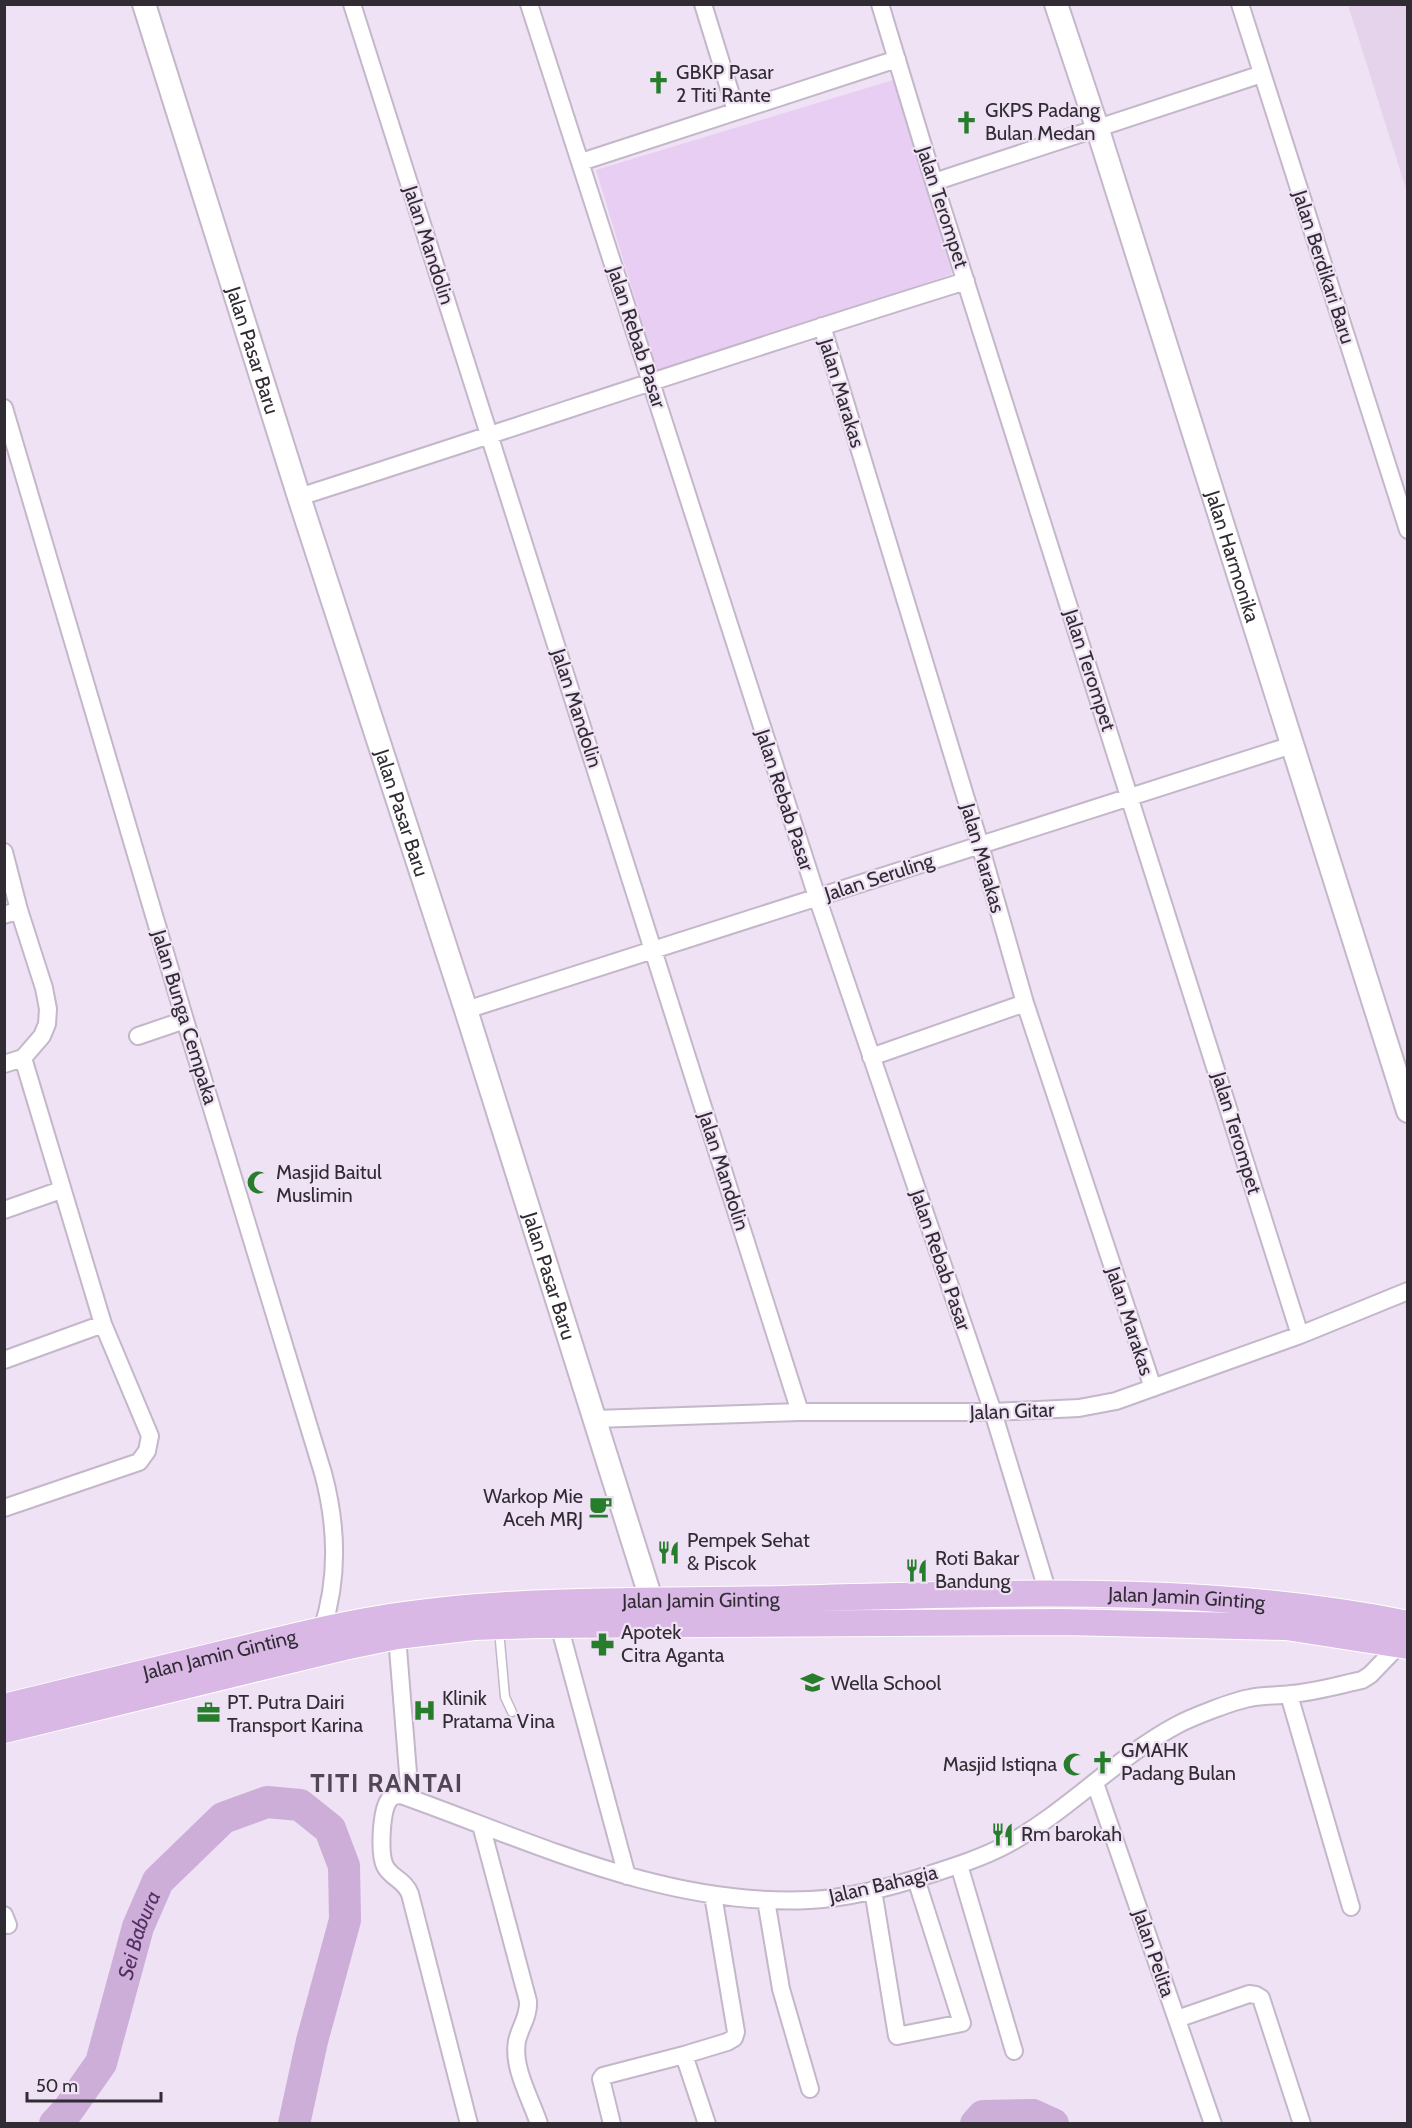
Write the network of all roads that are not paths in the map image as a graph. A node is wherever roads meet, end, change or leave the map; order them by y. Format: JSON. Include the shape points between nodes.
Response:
{"nodes":[{"id":1,"x":144,"y":4,"type":"edge"},
{"id":2,"x":352,"y":4,"type":"edge"},
{"id":3,"x":529,"y":4,"type":"edge"},
{"id":4,"x":703,"y":4,"type":"edge"},
{"id":5,"x":880,"y":4,"type":"edge"},
{"id":6,"x":1056,"y":4,"type":"edge"},
{"id":7,"x":1240,"y":4,"type":"edge"},
{"id":8,"x":897,"y":59,"type":"junction"},
{"id":9,"x":1262,"y":74,"type":"junction"},
{"id":10,"x":736,"y":111,"type":"junction"},
{"id":11,"x":1097,"y":127,"type":"junction"},
{"id":12,"x":581,"y":162,"type":"junction"},
{"id":13,"x":934,"y":182,"type":"junction"},
{"id":14,"x":966,"y":281,"type":"junction"},
{"id":15,"x":822,"y":326,"type":"junction"},
{"id":16,"x":651,"y":381,"type":"junction"},
{"id":17,"x":4,"y":408,"type":"edge"},
{"id":18,"x":490,"y":435,"type":"junction"},
{"id":19,"x":298,"y":497,"type":"junction"},
{"id":20,"x":1407,"y":530,"type":"edge"},
{"id":21,"x":1292,"y":745,"type":"junction"},
{"id":22,"x":1130,"y":796,"type":"junction"},
{"id":23,"x":980,"y":845,"type":"junction"},
{"id":24,"x":4,"y":852,"type":"edge"},
{"id":25,"x":817,"y":897,"type":"junction"},
{"id":26,"x":12,"y":913,"type":"edge"},
{"id":27,"x":654,"y":950,"type":"junction"},
{"id":28,"x":1025,"y":1003,"type":"junction"},
{"id":29,"x":466,"y":1010,"type":"junction"},
{"id":30,"x":185,"y":1020,"type":"junction"},
{"id":31,"x":138,"y":1036,"type":"dead end"},
{"id":32,"x":871,"y":1057,"type":"junction"},
{"id":33,"x":23,"y":1058,"type":"junction"},
{"id":34,"x":4,"y":1064,"type":"edge"},
{"id":35,"x":1407,"y":1111,"type":"edge"},
{"id":36,"x":61,"y":1190,"type":"junction"},
{"id":37,"x":4,"y":1210,"type":"edge"},
{"id":38,"x":1407,"y":1291,"type":"edge"},
{"id":39,"x":104,"y":1324,"type":"junction"},
{"id":40,"x":1300,"y":1335,"type":"junction"},
{"id":41,"x":4,"y":1360,"type":"edge"},
{"id":42,"x":1153,"y":1388,"type":"junction"},
{"id":43,"x":800,"y":1412,"type":"junction"},
{"id":44,"x":993,"y":1412,"type":"junction"},
{"id":45,"x":595,"y":1419,"type":"junction"},
{"id":46,"x":4,"y":1508,"type":"edge"},
{"id":47,"x":1048,"y":1593,"type":"junction"},
{"id":48,"x":656,"y":1612,"type":"junction"},
{"id":49,"x":559,"y":1624,"type":"junction"},
{"id":50,"x":499,"y":1626,"type":"junction"},
{"id":51,"x":322,"y":1630,"type":"junction"},
{"id":52,"x":397,"y":1636,"type":"junction"},
{"id":53,"x":1405,"y":1638,"type":"edge"},
{"id":54,"x":1289,"y":1695,"type":"junction"},
{"id":55,"x":4,"y":1707,"type":"edge"},
{"id":56,"x":512,"y":1712,"type":"dead end"},
{"id":57,"x":4,"y":1730,"type":"edge"},
{"id":58,"x":1095,"y":1783,"type":"junction"},
{"id":59,"x":410,"y":1798,"type":"junction"},
{"id":60,"x":481,"y":1825,"type":"junction"},
{"id":61,"x":959,"y":1865,"type":"junction"},
{"id":62,"x":627,"y":1876,"type":"junction"},
{"id":63,"x":916,"y":1879,"type":"junction"},
{"id":64,"x":873,"y":1890,"type":"junction"},
{"id":65,"x":713,"y":1895,"type":"junction"},
{"id":66,"x":766,"y":1900,"type":"junction"},
{"id":67,"x":1351,"y":1907,"type":"dead end"},
{"id":68,"x":1177,"y":2019,"type":"junction"},
{"id":69,"x":1014,"y":2051,"type":"dead end"},
{"id":70,"x":684,"y":2055,"type":"junction"},
{"id":71,"x":810,"y":2089,"type":"dead end"},
{"id":72,"x":469,"y":2124,"type":"edge"},
{"id":73,"x":539,"y":2124,"type":"edge"},
{"id":74,"x":612,"y":2124,"type":"edge"},
{"id":75,"x":707,"y":2124,"type":"edge"},
{"id":76,"x":1213,"y":2124,"type":"edge"},
{"id":77,"x":1302,"y":2124,"type":"edge"}],
"edges":[{"from":1,"to":19,"type":"street","name":"Jalan Pasar Baru"},
{"from":2,"to":18,"type":"street","name":"Jalan Mandolin"},
{"from":3,"to":12,"type":"street","name":"Jalan Rebab Pasar"},
{"from":4,"to":10,"type":"street"},
{"from":5,"to":8,"type":"street","name":"Jalan Terompet"},
{"from":6,"to":11,"type":"street","name":"Jalan Harmonika"},
{"from":7,"to":9,"type":"street","name":"Jalan Berdikari Baru"},
{"from":8,"to":10,"type":"street"},
{"from":8,"to":13,"type":"street","name":"Jalan Terompet"},
{"from":9,"to":11,"type":"street"},
{"from":9,"to":20,"type":"street","name":"Jalan Berdikari Baru"},
{"from":10,"to":12,"type":"street"},
{"from":11,"to":13,"type":"street"},
{"from":11,"to":21,"type":"street","name":"Jalan Harmonika"},
{"from":12,"to":16,"type":"street","name":"Jalan Rebab Pasar"},
{"from":13,"to":14,"type":"street","name":"Jalan Terompet"},
{"from":14,"to":15,"type":"street"},
{"from":14,"to":22,"type":"street","name":"Jalan Terompet"},
{"from":15,"to":16,"type":"street"},
{"from":15,"to":23,"type":"street","name":"Jalan Marakas"},
{"from":16,"to":18,"type":"street"},
{"from":16,"to":25,"type":"street","name":"Jalan Rebab Pasar"},
{"from":17,"to":30,"type":"street","name":"Jalan Bunga Cempaka"},
{"from":18,"to":19,"type":"street"},
{"from":18,"to":27,"type":"street","name":"Jalan Mandolin"},
{"from":19,"to":29,"type":"street","name":"Jalan Pasar Baru"},
{"from":21,"to":22,"type":"street","name":"Jalan Seruling"},
{"from":21,"to":35,"type":"street","name":"Jalan Harmonika"},
{"from":22,"to":23,"type":"street","name":"Jalan Seruling"},
{"from":22,"to":40,"type":"street","name":"Jalan Terompet"},
{"from":23,"to":25,"type":"street","name":"Jalan Seruling"},
{"from":23,"to":28,"type":"street","name":"Jalan Marakas"},
{"from":24,"to":26,"type":"street"},
{"from":25,"to":27,"type":"street","name":"Jalan Seruling"},
{"from":25,"to":32,"type":"street","name":"Jalan Rebab Pasar"},
{"from":26,"to":33,"type":"street","via":[[44,988],[48,1009],[42,1036]]},
{"from":27,"to":29,"type":"street","name":"Jalan Seruling"},
{"from":27,"to":43,"type":"street","name":"Jalan Mandolin"},
{"from":28,"to":32,"type":"street"},
{"from":28,"to":42,"type":"street","name":"Jalan Marakas"},
{"from":29,"to":45,"type":"street","name":"Jalan Pasar Baru"},
{"from":30,"to":31,"type":"street"},
{"from":30,"to":51,"type":"street","name":"Jalan Bunga Cempaka","via":[[329,1497],[334,1521],[334,1567]]},
{"from":32,"to":44,"type":"street","name":"Jalan Rebab Pasar"},
{"from":33,"to":34,"type":"street"},
{"from":33,"to":36,"type":"street"},
{"from":36,"to":37,"type":"street"},
{"from":36,"to":39,"type":"street"},
{"from":38,"to":40,"type":"street","name":"Jalan Gitar"},
{"from":39,"to":41,"type":"street"},
{"from":39,"to":46,"type":"street","via":[[150,1436],[147,1452],[139,1462]]},
{"from":40,"to":42,"type":"street","name":"Jalan Gitar"},
{"from":42,"to":44,"type":"street","name":"Jalan Gitar","via":[[1079,1408]]},
{"from":43,"to":44,"type":"street","name":"Jalan Gitar"},
{"from":43,"to":45,"type":"street","name":"Jalan Gitar"},
{"from":44,"to":47,"type":"street","name":"Jalan Rebab Pasar"},
{"from":45,"to":48,"type":"street","name":"Jalan Pasar Baru"},
{"from":47,"to":48,"type":"main road","name":"Jalan Jamin Ginting"},
{"from":47,"to":53,"type":"main road","name":"Jalan Jamin Ginting","via":[[1292,1605]]},
{"from":48,"to":49,"type":"main road","name":"Jalan Jamin Ginting"},
{"from":48,"to":51,"type":"main road","name":"Jalan Jamin Ginting","via":[[571,1603],[380,1618]]},
{"from":48,"to":53,"type":"main road","name":"Jalan Jamin Ginting","via":[[1286,1627]]},
{"from":49,"to":50,"type":"main road","name":"Jalan Jamin Ginting"},
{"from":49,"to":62,"type":"street"},
{"from":50,"to":52,"type":"main road","name":"Jalan Jamin Ginting"},
{"from":50,"to":56,"type":"lane","via":[[504,1688]]},
{"from":51,"to":55,"type":"main road","name":"Jalan Jamin Ginting"},
{"from":52,"to":57,"type":"main road","name":"Jalan Jamin Ginting"},
{"from":52,"to":59,"type":"street"},
{"from":53,"to":54,"type":"street","name":"Jalan Bahagia","via":[[1362,1680]]},
{"from":54,"to":58,"type":"street","name":"Jalan Bahagia","via":[[1247,1698],[1178,1725]]},
{"from":54,"to":67,"type":"street"},
{"from":58,"to":61,"type":"street","name":"Jalan Bahagia","via":[[1007,1844]]},
{"from":58,"to":68,"type":"street","name":"Jalan Pelita"},
{"from":59,"to":60,"type":"street","name":"Jalan Bahagia"},
{"from":59,"to":72,"type":"street","via":[[394,1796],[387,1803],[382,1855],[390,1874],[404,1882],[410,1894]]},
{"from":60,"to":62,"type":"street","name":"Jalan Bahagia"},
{"from":60,"to":73,"type":"street","via":[[528,2001],[516,2049],[518,2066]]},
{"from":61,"to":63,"type":"street","name":"Jalan Bahagia"},
{"from":61,"to":69,"type":"street"},
{"from":62,"to":65,"type":"street","name":"Jalan Bahagia"},
{"from":63,"to":64,"type":"street","name":"Jalan Bahagia"},
{"from":63,"to":64,"type":"street","via":[[962,2023],[897,2036]]},
{"from":64,"to":66,"type":"street","name":"Jalan Bahagia","via":[[810,1900]]},
{"from":65,"to":66,"type":"street","name":"Jalan Bahagia"},
{"from":65,"to":70,"type":"street","via":[[735,2035],[727,2042]]},
{"from":66,"to":71,"type":"street","via":[[781,1989]]},
{"from":68,"to":76,"type":"street","name":"Jalan Pelita"},
{"from":68,"to":77,"type":"street","via":[[1248,1994],[1261,1998]]},
{"from":70,"to":74,"type":"street","via":[[603,2076]]},
{"from":70,"to":75,"type":"street"}]}
